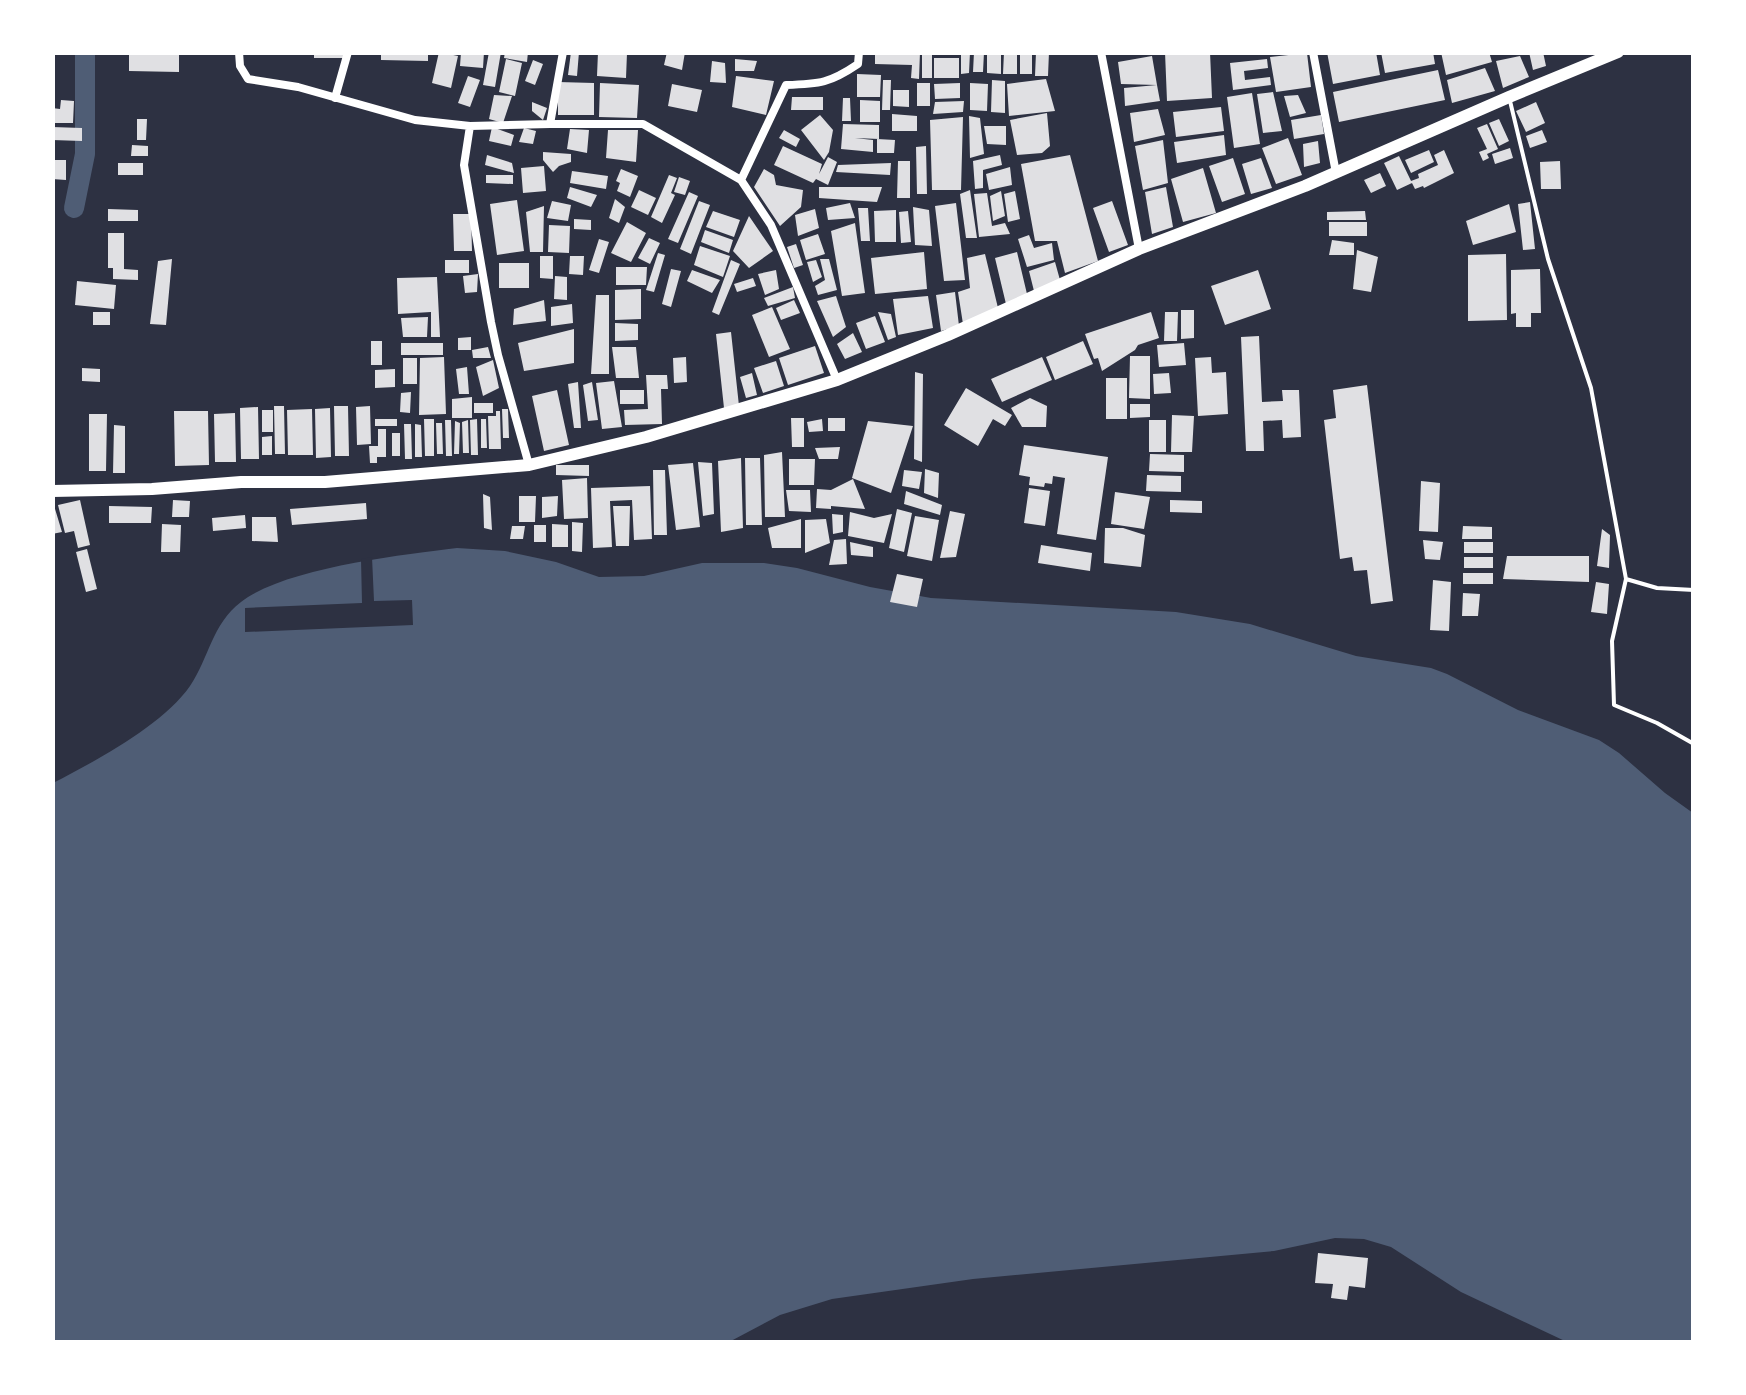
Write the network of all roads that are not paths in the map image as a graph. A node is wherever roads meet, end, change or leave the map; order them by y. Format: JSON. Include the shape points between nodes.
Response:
{"nodes":[{"id":1,"x":239,"y":52,"type":"edge"},
{"id":2,"x":348,"y":52,"type":"edge"},
{"id":3,"x":563,"y":52,"type":"edge"},
{"id":4,"x":859,"y":52,"type":"edge"},
{"id":5,"x":1101,"y":52,"type":"edge"},
{"id":6,"x":1313,"y":52,"type":"edge"},
{"id":7,"x":1618,"y":52,"type":"edge"},
{"id":8,"x":1509,"y":96,"type":"junction"},
{"id":9,"x":335,"y":98,"type":"junction"},
{"id":10,"x":550,"y":124,"type":"junction"},
{"id":11,"x":470,"y":126,"type":"junction"},
{"id":12,"x":1336,"y":173,"type":"junction"},
{"id":13,"x":741,"y":180,"type":"junction"},
{"id":14,"x":1140,"y":249,"type":"junction"},
{"id":15,"x":837,"y":380,"type":"junction"},
{"id":16,"x":529,"y":465,"type":"junction"},
{"id":17,"x":52,"y":491,"type":"edge"},
{"id":18,"x":1626,"y":579,"type":"junction"},
{"id":19,"x":1694,"y":590,"type":"edge"},
{"id":20,"x":1694,"y":744,"type":"edge"}],
"edges":[{"from":1,"to":9,"type":"street","via":[[248,79]]},
{"from":2,"to":9,"type":"street"},
{"from":3,"to":10,"type":"street"},
{"from":4,"to":13,"type":"street","via":[[858,64],[834,80],[786,85]]},
{"from":5,"to":14,"type":"street"},
{"from":6,"to":12,"type":"street"},
{"from":7,"to":8,"type":"highway"},
{"from":8,"to":12,"type":"highway"},
{"from":8,"to":18,"type":"lane","via":[[1548,259],[1590,388]]},
{"from":9,"to":11,"type":"street","via":[[415,120]]},
{"from":10,"to":11,"type":"street"},
{"from":10,"to":13,"type":"street","via":[[643,124]]},
{"from":11,"to":16,"type":"street","via":[[464,165],[498,355]]},
{"from":12,"to":14,"type":"highway"},
{"from":13,"to":15,"type":"street","via":[[771,225]]},
{"from":14,"to":15,"type":"highway"},
{"from":15,"to":16,"type":"highway"},
{"from":16,"to":17,"type":"highway","via":[[325,482]]},
{"from":18,"to":19,"type":"lane"},
{"from":18,"to":20,"type":"lane","via":[[1612,641],[1614,705]]}]}
